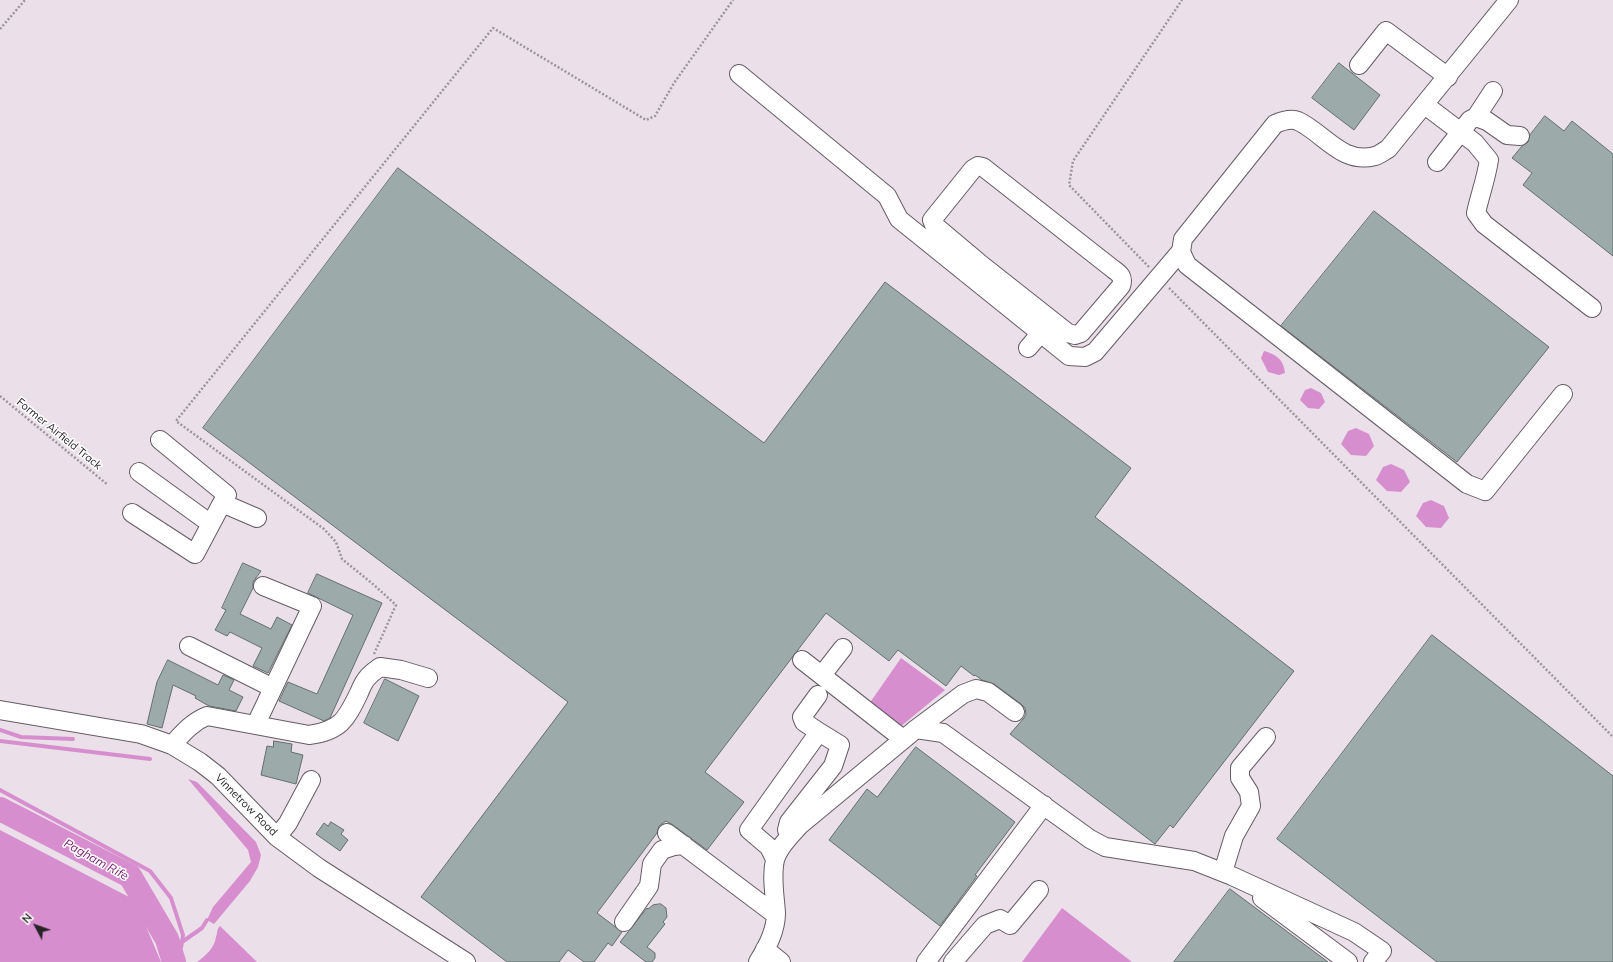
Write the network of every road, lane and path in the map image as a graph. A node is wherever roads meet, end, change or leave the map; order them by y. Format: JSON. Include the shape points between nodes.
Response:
{"nodes":[{"id":1,"x":25,"y":0,"type":"edge"},
{"id":2,"x":732,"y":0,"type":"edge"},
{"id":3,"x":1182,"y":0,"type":"edge"},
{"id":4,"x":1509,"y":0,"type":"edge"},
{"id":5,"x":0,"y":29,"type":"edge"},
{"id":6,"x":1359,"y":65,"type":"dead end"},
{"id":7,"x":739,"y":74,"type":"dead end"},
{"id":8,"x":1448,"y":76,"type":"junction"},
{"id":9,"x":1493,"y":91,"type":"dead end"},
{"id":10,"x":1425,"y":105,"type":"junction"},
{"id":11,"x":1476,"y":117,"type":"junction"},
{"id":12,"x":1460,"y":132,"type":"junction"},
{"id":13,"x":1520,"y":136,"type":"dead end"},
{"id":14,"x":1437,"y":162,"type":"dead end"},
{"id":15,"x":1181,"y":251,"type":"junction"},
{"id":16,"x":972,"y":268,"type":"junction"},
{"id":17,"x":1158,"y":277,"type":"junction"},
{"id":18,"x":1023,"y":308,"type":"junction"},
{"id":19,"x":1592,"y":308,"type":"dead end"},
{"id":20,"x":1040,"y":334,"type":"junction"},
{"id":21,"x":1028,"y":348,"type":"dead end"},
{"id":22,"x":1563,"y":394,"type":"dead end"},
{"id":23,"x":0,"y":396,"type":"edge"},
{"id":24,"x":160,"y":440,"type":"dead end"},
{"id":25,"x":139,"y":472,"type":"dead end"},
{"id":26,"x":108,"y":485,"type":"dead end"},
{"id":27,"x":222,"y":503,"type":"junction"},
{"id":28,"x":132,"y":513,"type":"dead end"},
{"id":29,"x":257,"y":518,"type":"dead end"},
{"id":30,"x":211,"y":524,"type":"junction"},
{"id":31,"x":263,"y":586,"type":"dead end"},
{"id":32,"x":189,"y":646,"type":"dead end"},
{"id":33,"x":843,"y":648,"type":"dead end"},
{"id":34,"x":373,"y":656,"type":"dead end"},
{"id":35,"x":802,"y":660,"type":"dead end"},
{"id":36,"x":822,"y":675,"type":"junction"},
{"id":37,"x":428,"y":678,"type":"dead end"},
{"id":38,"x":273,"y":688,"type":"junction"},
{"id":39,"x":818,"y":695,"type":"dead end"},
{"id":40,"x":0,"y":710,"type":"edge"},
{"id":41,"x":1015,"y":712,"type":"dead end"},
{"id":42,"x":256,"y":724,"type":"junction"},
{"id":43,"x":819,"y":732,"type":"junction"},
{"id":44,"x":910,"y":734,"type":"junction"},
{"id":45,"x":1266,"y":736,"type":"dead end"},
{"id":46,"x":1613,"y":737,"type":"edge"},
{"id":47,"x":172,"y":745,"type":"junction"},
{"id":48,"x":311,"y":780,"type":"dead end"},
{"id":49,"x":1044,"y":805,"type":"junction"},
{"id":50,"x":667,"y":833,"type":"dead end"},
{"id":51,"x":277,"y":837,"type":"junction"},
{"id":52,"x":784,"y":843,"type":"junction"},
{"id":53,"x":684,"y":845,"type":"junction"},
{"id":54,"x":775,"y":859,"type":"junction"},
{"id":55,"x":1228,"y":874,"type":"junction"},
{"id":56,"x":1040,"y":890,"type":"dead end"},
{"id":57,"x":776,"y":915,"type":"junction"},
{"id":58,"x":624,"y":922,"type":"dead end"},
{"id":59,"x":762,"y":956,"type":"edge"},
{"id":60,"x":466,"y":962,"type":"edge"},
{"id":61,"x":781,"y":962,"type":"edge"},
{"id":62,"x":926,"y":962,"type":"edge"},
{"id":63,"x":953,"y":962,"type":"edge"},
{"id":64,"x":1348,"y":962,"type":"edge"},
{"id":65,"x":1373,"y":962,"type":"edge"}],
"edges":[{"from":1,"to":5,"type":"path"},
{"from":2,"to":34,"type":"path","via":[[674,83],[655,116],[646,120],[493,28],[176,421],[324,529],[336,542],[342,559],[396,605]]},
{"from":3,"to":17,"type":"path","via":[[1073,161],[1069,185]]},
{"from":4,"to":8,"type":"street"},
{"from":6,"to":8,"type":"street","via":[[1386,31]]},
{"from":7,"to":16,"type":"street","via":[[887,196],[899,219]]},
{"from":8,"to":10,"type":"street"},
{"from":9,"to":11,"type":"street"},
{"from":10,"to":12,"type":"street"},
{"from":10,"to":15,"type":"street","via":[[1388,149],[1375,156],[1345,154],[1298,120],[1284,120],[1275,124],[1183,239]]},
{"from":11,"to":12,"type":"street"},
{"from":11,"to":13,"type":"street","via":[[1487,121],[1507,136]]},
{"from":12,"to":14,"type":"street"},
{"from":12,"to":19,"type":"street","via":[[1475,143],[1489,160],[1486,181],[1476,213],[1484,224]]},
{"from":15,"to":17,"type":"street"},
{"from":15,"to":22,"type":"street","via":[[1187,264],[1467,484],[1485,491]]},
{"from":16,"to":18,"type":"street"},
{"from":16,"to":18,"type":"street","via":[[932,220],[978,166],[983,167],[1022,197],[1113,268],[1122,278],[1121,286],[1078,335],[1068,333]]},
{"from":17,"to":20,"type":"street","via":[[1090,355],[1080,358],[1069,356]]},
{"from":17,"to":46,"type":"path"},
{"from":18,"to":20,"type":"street"},
{"from":20,"to":21,"type":"street"},
{"from":23,"to":26,"type":"path","name":"Former Airfield Track"},
{"from":24,"to":27,"type":"street","via":[[227,495]]},
{"from":25,"to":30,"type":"street"},
{"from":27,"to":29,"type":"street"},
{"from":27,"to":30,"type":"street"},
{"from":28,"to":30,"type":"street","via":[[195,554]]},
{"from":31,"to":38,"type":"street","via":[[312,606]]},
{"from":32,"to":38,"type":"street"},
{"from":33,"to":36,"type":"street"},
{"from":35,"to":36,"type":"street"},
{"from":36,"to":44,"type":"street"},
{"from":37,"to":42,"type":"street","via":[[380,667],[367,677],[351,710],[343,720],[326,733],[309,735]]},
{"from":38,"to":42,"type":"street"},
{"from":39,"to":43,"type":"street","via":[[802,717],[804,722]]},
{"from":40,"to":47,"type":"street","name":"Vinnetrow Road","via":[[141,734]]},
{"from":41,"to":44,"type":"street","via":[[988,692],[976,689],[963,694]]},
{"from":42,"to":47,"type":"street","via":[[207,716],[188,728]]},
{"from":43,"to":52,"type":"street","via":[[840,745],[833,766],[789,822]]},
{"from":43,"to":54,"type":"street","via":[[749,830],[770,846]]},
{"from":44,"to":49,"type":"street","via":[[943,733]]},
{"from":44,"to":52,"type":"street","via":[[800,825]]},
{"from":45,"to":55,"type":"street","via":[[1240,768],[1240,778],[1249,792],[1251,806],[1234,836]]},
{"from":47,"to":51,"type":"street","name":"Vinnetrow Road","via":[[195,758],[218,776]]},
{"from":48,"to":51,"type":"street","via":[[288,823]]},
{"from":49,"to":55,"type":"street","via":[[1090,839],[1106,847],[1194,861]]},
{"from":49,"to":62,"type":"street"},
{"from":50,"to":53,"type":"street"},
{"from":51,"to":60,"type":"street","name":"Vinnetrow Road","via":[[319,868]]},
{"from":52,"to":54,"type":"street"},
{"from":53,"to":57,"type":"street"},
{"from":53,"to":58,"type":"street","via":[[662,850],[652,864],[649,886]]},
{"from":54,"to":57,"type":"street","via":[[773,876]]},
{"from":55,"to":64,"type":"street"},
{"from":55,"to":65,"type":"street","via":[[1354,932],[1382,951]]},
{"from":56,"to":63,"type":"street","via":[[1010,925],[1000,919],[984,925]]},
{"from":57,"to":59,"type":"street","via":[[770,942]]},
{"from":59,"to":61,"type":"street"}]}
